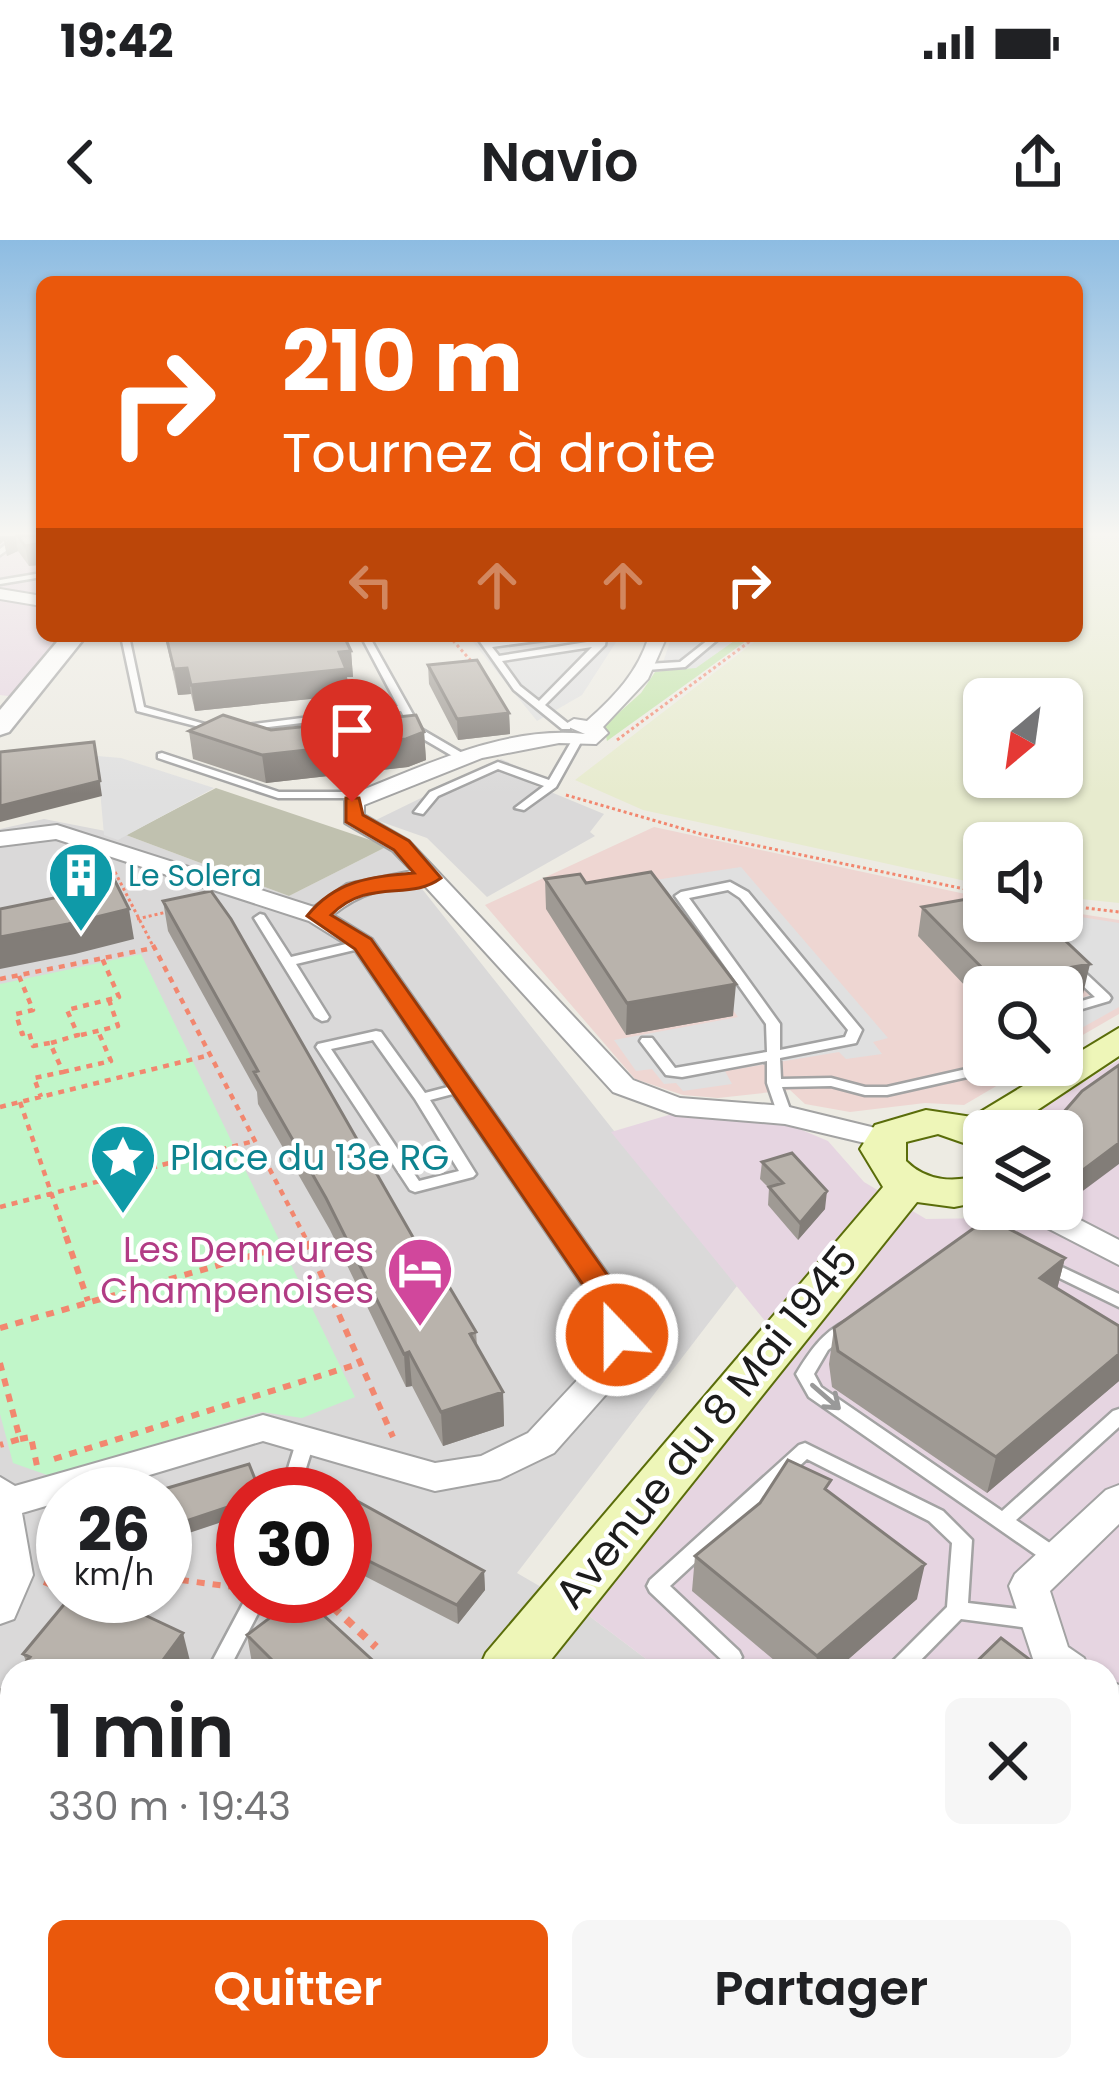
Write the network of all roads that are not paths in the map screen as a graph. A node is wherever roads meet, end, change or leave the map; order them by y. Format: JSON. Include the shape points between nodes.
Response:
{"nodes":[{"id":1,"x":69,"y":642,"type":"edge"},
{"id":2,"x":126,"y":642,"type":"edge"},
{"id":3,"x":368,"y":642,"type":"edge"},
{"id":4,"x":484,"y":642,"type":"edge"},
{"id":5,"x":592,"y":642,"type":"edge"},
{"id":6,"x":601,"y":642,"type":"edge"},
{"id":7,"x":656,"y":642,"type":"edge"},
{"id":8,"x":711,"y":642,"type":"edge"},
{"id":9,"x":496,"y":659,"type":"junction"},
{"id":10,"x":647,"y":667,"type":"junction"},
{"id":11,"x":538,"y":707,"type":"junction"},
{"id":12,"x":403,"y":708,"type":"junction"},
{"id":13,"x":0,"y":727,"type":"edge"},
{"id":14,"x":573,"y":733,"type":"junction"},
{"id":15,"x":471,"y":756,"type":"junction"},
{"id":16,"x":162,"y":757,"type":"dead end"},
{"id":17,"x":551,"y":786,"type":"junction"},
{"id":18,"x":369,"y":795,"type":"junction"},
{"id":19,"x":520,"y":808,"type":"dead end"},
{"id":20,"x":419,"y":812,"type":"dead end"},
{"id":21,"x":0,"y":839,"type":"edge"},
{"id":22,"x":430,"y":878,"type":"junction"},
{"id":23,"x":318,"y":916,"type":"junction"},
{"id":24,"x":260,"y":919,"type":"dead end"},
{"id":25,"x":363,"y":944,"type":"junction"},
{"id":26,"x":1056,"y":953,"type":"edge"},
{"id":27,"x":288,"y":962,"type":"junction"},
{"id":28,"x":1070,"y":966,"type":"edge"},
{"id":29,"x":1083,"y":978,"type":"edge"},
{"id":30,"x":1083,"y":1004,"type":"edge"},
{"id":31,"x":322,"y":1017,"type":"dead end"},
{"id":32,"x":1119,"y":1039,"type":"edge"},
{"id":33,"x":647,"y":1041,"type":"dead end"},
{"id":34,"x":775,"y":1053,"type":"junction"},
{"id":35,"x":963,"y":1074,"type":"edge"},
{"id":36,"x":774,"y":1083,"type":"junction"},
{"id":37,"x":464,"y":1088,"type":"junction"},
{"id":38,"x":422,"y":1098,"type":"junction"},
{"id":39,"x":1017,"y":1110,"type":"edge"},
{"id":40,"x":785,"y":1115,"type":"junction"},
{"id":41,"x":963,"y":1132,"type":"edge"},
{"id":42,"x":886,"y":1138,"type":"junction"},
{"id":43,"x":909,"y":1184,"type":"junction"},
{"id":44,"x":963,"y":1192,"type":"edge"},
{"id":45,"x":1074,"y":1230,"type":"edge"},
{"id":46,"x":1119,"y":1254,"type":"edge"},
{"id":47,"x":1038,"y":1261,"type":"edge"},
{"id":48,"x":1119,"y":1301,"type":"edge"},
{"id":49,"x":859,"y":1317,"type":"edge"},
{"id":50,"x":1119,"y":1416,"type":"edge"},
{"id":51,"x":307,"y":1436,"type":"junction"},
{"id":52,"x":297,"y":1467,"type":"edge"},
{"id":53,"x":2,"y":1498,"type":"edge"},
{"id":54,"x":1119,"y":1500,"type":"edge"},
{"id":55,"x":1003,"y":1521,"type":"junction"},
{"id":56,"x":1057,"y":1559,"type":"junction"},
{"id":57,"x":0,"y":1607,"type":"edge"},
{"id":58,"x":957,"y":1610,"type":"junction"},
{"id":59,"x":1039,"y":1620,"type":"junction"},
{"id":60,"x":243,"y":1623,"type":"edge"},
{"id":61,"x":732,"y":1657,"type":"dead end"},
{"id":62,"x":223,"y":1659,"type":"edge"},
{"id":63,"x":517,"y":1659,"type":"edge"},
{"id":64,"x":908,"y":1659,"type":"edge"},
{"id":65,"x":1053,"y":1659,"type":"edge"}],
"edges":[{"from":1,"to":13,"type":"street"},
{"from":2,"to":12,"type":"lane","via":[[140,709],[208,730]]},
{"from":3,"to":12,"type":"lane"},
{"from":4,"to":9,"type":"lane"},
{"from":5,"to":9,"type":"lane"},
{"from":6,"to":11,"type":"lane"},
{"from":7,"to":10,"type":"street"},
{"from":8,"to":10,"type":"lane","via":[[682,665]]},
{"from":9,"to":11,"type":"lane"},
{"from":10,"to":14,"type":"street"},
{"from":11,"to":14,"type":"lane"},
{"from":12,"to":15,"type":"lane","via":[[417,731]]},
{"from":14,"to":15,"type":"street"},
{"from":14,"to":17,"type":"lane"},
{"from":15,"to":18,"type":"street"},
{"from":16,"to":18,"type":"lane","via":[[278,795]]},
{"from":17,"to":19,"type":"lane"},
{"from":17,"to":20,"type":"lane","via":[[498,765],[434,794]]},
{"from":18,"to":22,"type":"street","via":[[352,802],[353,818],[401,846]]},
{"from":21,"to":23,"type":"street","via":[[57,832]]},
{"from":22,"to":23,"type":"street","via":[[363,884]]},
{"from":22,"to":40,"type":"street","via":[[622,1086],[676,1106]]},
{"from":23,"to":25,"type":"street"},
{"from":24,"to":27,"type":"lane"},
{"from":25,"to":27,"type":"lane"},
{"from":25,"to":37,"type":"street"},
{"from":26,"to":28,"type":"lane"},
{"from":27,"to":31,"type":"lane"},
{"from":29,"to":30,"type":"lane","via":[[1104,998]]},
{"from":32,"to":39,"type":"main road"},
{"from":33,"to":34,"type":"lane","via":[[670,1072]]},
{"from":34,"to":34,"type":"lane","via":[[773,1024],[685,892],[720,884],[743,895],[855,1030],[850,1040]]},
{"from":34,"to":36,"type":"lane"},
{"from":35,"to":36,"type":"lane","via":[[887,1090]]},
{"from":36,"to":40,"type":"lane"},
{"from":37,"to":38,"type":"lane"},
{"from":37,"to":51,"type":"street","via":[[609,1300],[617,1335],[597,1382],[541,1443],[487,1469],[435,1477]]},
{"from":38,"to":38,"type":"lane","via":[[468,1174],[415,1187],[323,1047],[376,1035]]},
{"from":40,"to":42,"type":"street"},
{"from":41,"to":42,"type":"main road","via":[[924,1122]]},
{"from":42,"to":43,"type":"main road","via":[[882,1159]]},
{"from":43,"to":44,"type":"main road"},
{"from":43,"to":63,"type":"main road","name":"Avenue du 8 Mai 1945"},
{"from":45,"to":46,"type":"street"},
{"from":47,"to":48,"type":"lane"},
{"from":49,"to":55,"type":"lane","one_way":true,"via":[[809,1360],[805,1374],[814,1392]]},
{"from":50,"to":55,"type":"lane"},
{"from":51,"to":52,"type":"lane"},
{"from":51,"to":53,"type":"street","via":[[263,1428],[40,1478]]},
{"from":53,"to":57,"type":"street","via":[[13,1575]]},
{"from":54,"to":56,"type":"street"},
{"from":55,"to":56,"type":"lane"},
{"from":56,"to":59,"type":"street","via":[[1029,1586]]},
{"from":58,"to":59,"type":"lane"},
{"from":58,"to":61,"type":"lane","via":[[962,1540],[936,1516],[805,1450],[657,1586]]},
{"from":58,"to":64,"type":"lane"},
{"from":59,"to":65,"type":"street"},
{"from":60,"to":62,"type":"lane"}]}
